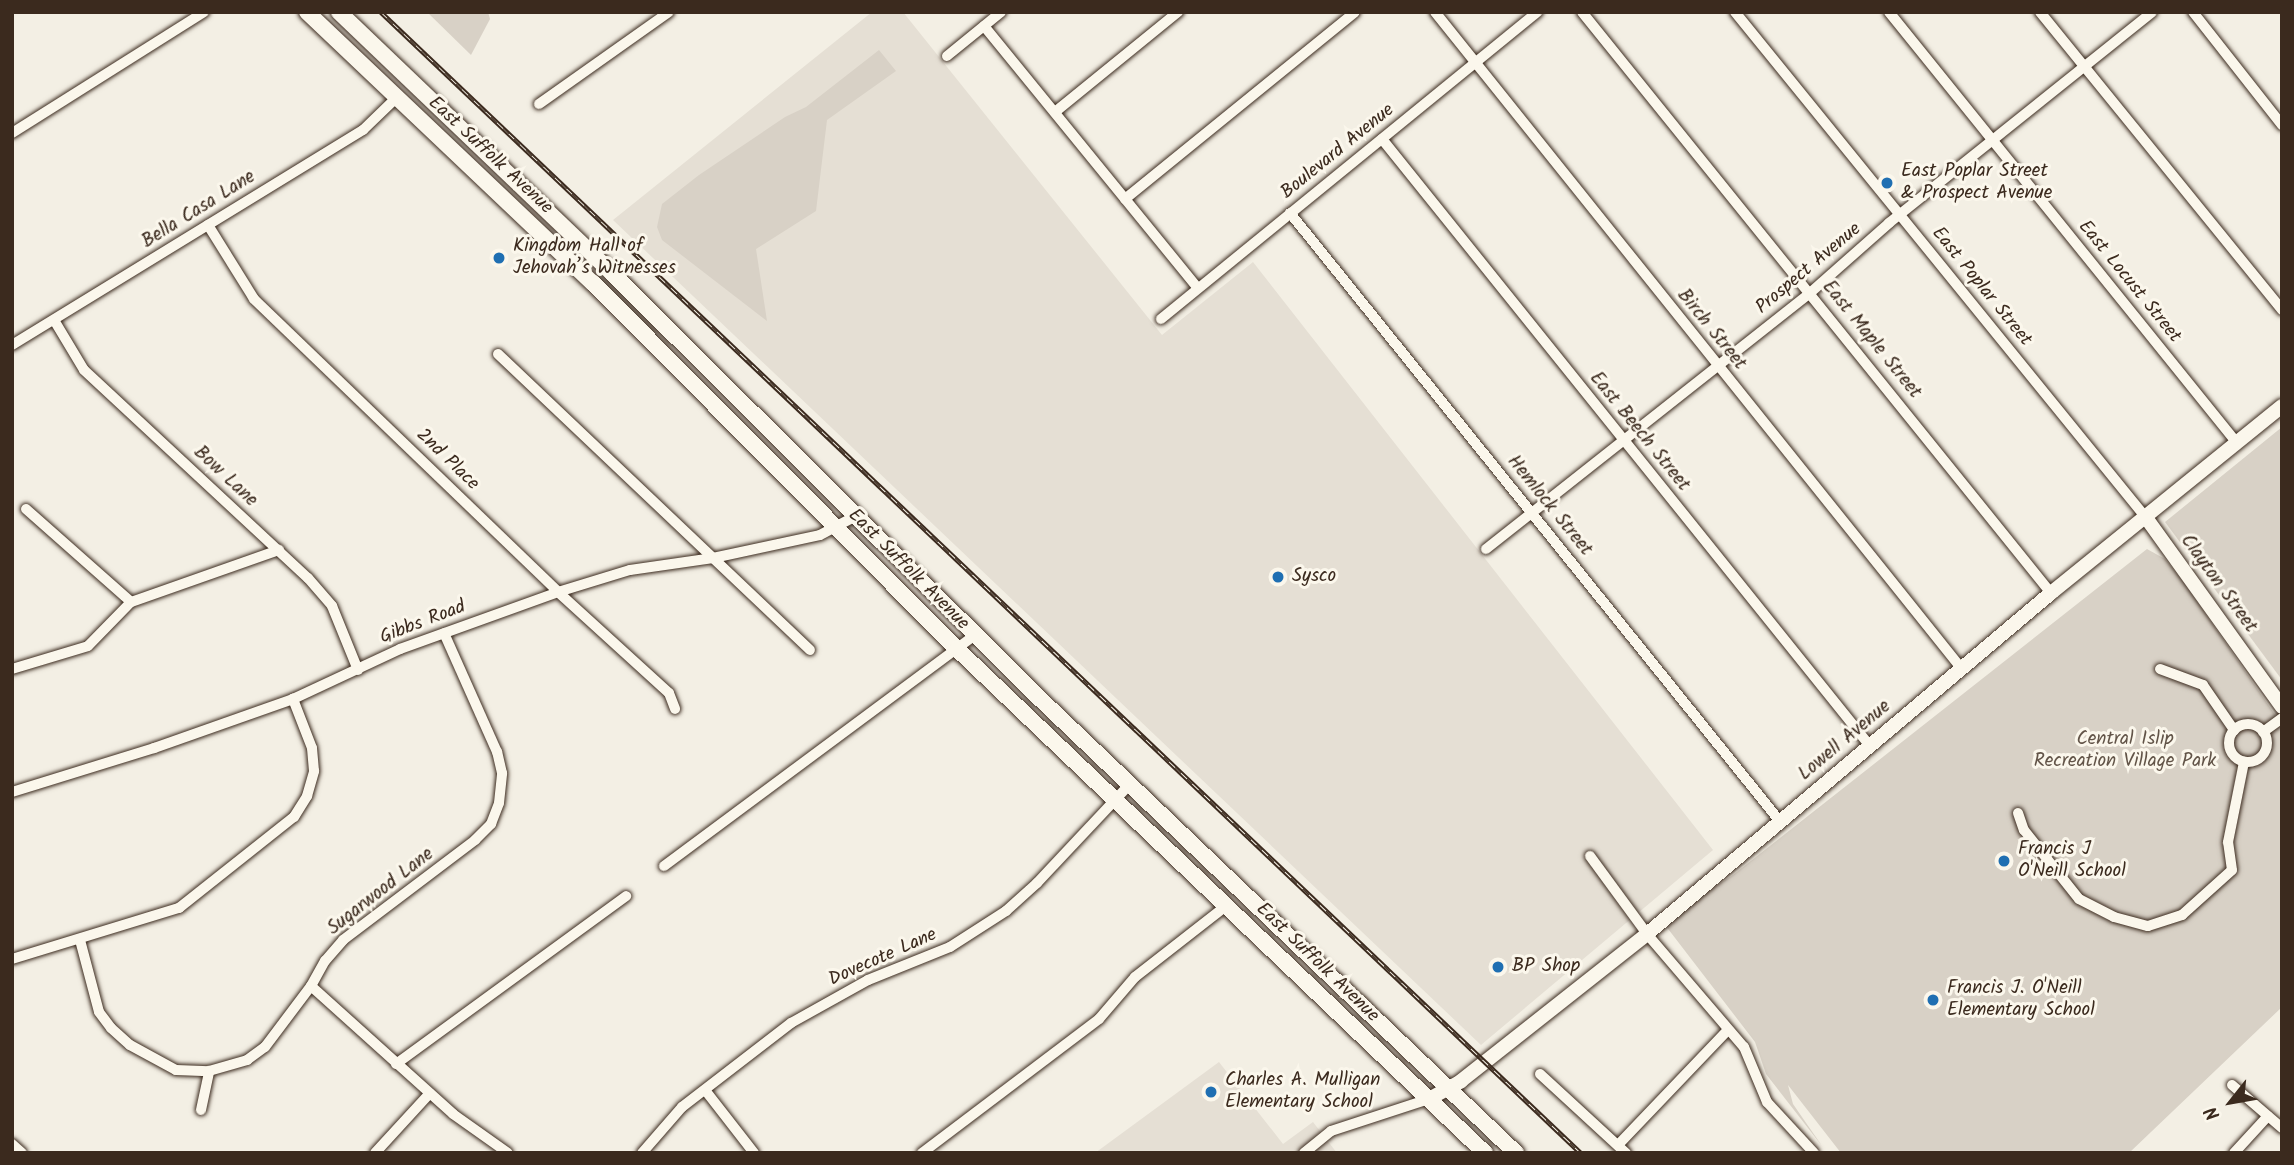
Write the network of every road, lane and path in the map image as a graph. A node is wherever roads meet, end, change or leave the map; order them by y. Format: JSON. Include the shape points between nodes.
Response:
{"nodes":[{"id":1,"x":204,"y":12,"type":"edge"},
{"id":2,"x":307,"y":12,"type":"edge"},
{"id":3,"x":339,"y":12,"type":"edge"},
{"id":4,"x":669,"y":12,"type":"edge"},
{"id":5,"x":1001,"y":12,"type":"edge"},
{"id":6,"x":1178,"y":12,"type":"edge"},
{"id":7,"x":1355,"y":12,"type":"edge"},
{"id":8,"x":1435,"y":12,"type":"edge"},
{"id":9,"x":1538,"y":12,"type":"edge"},
{"id":10,"x":1583,"y":12,"type":"edge"},
{"id":11,"x":1735,"y":12,"type":"edge"},
{"id":12,"x":1889,"y":12,"type":"edge"},
{"id":13,"x":2040,"y":12,"type":"edge"},
{"id":14,"x":2152,"y":12,"type":"edge"},
{"id":15,"x":2193,"y":12,"type":"edge"},
{"id":16,"x":984,"y":26,"type":"junction"},
{"id":17,"x":947,"y":56,"type":"dead end"},
{"id":18,"x":1476,"y":63,"type":"junction"},
{"id":19,"x":2084,"y":67,"type":"junction"},
{"id":20,"x":397,"y":97,"type":"junction"},
{"id":21,"x":539,"y":104,"type":"dead end"},
{"id":22,"x":1055,"y":112,"type":"junction"},
{"id":23,"x":2282,"y":125,"type":"edge"},
{"id":24,"x":12,"y":133,"type":"edge"},
{"id":25,"x":1382,"y":139,"type":"junction"},
{"id":26,"x":1993,"y":141,"type":"junction"},
{"id":27,"x":1125,"y":198,"type":"junction"},
{"id":28,"x":1290,"y":213,"type":"junction"},
{"id":29,"x":1900,"y":215,"type":"junction"},
{"id":30,"x":208,"y":225,"type":"junction"},
{"id":31,"x":1198,"y":288,"type":"junction"},
{"id":32,"x":1810,"y":293,"type":"junction"},
{"id":33,"x":2282,"y":310,"type":"edge"},
{"id":34,"x":1161,"y":319,"type":"dead end"},
{"id":35,"x":54,"y":320,"type":"junction"},
{"id":36,"x":12,"y":345,"type":"edge"},
{"id":37,"x":498,"y":354,"type":"dead end"},
{"id":38,"x":1717,"y":367,"type":"junction"},
{"id":39,"x":2282,"y":406,"type":"edge"},
{"id":40,"x":1622,"y":440,"type":"junction"},
{"id":41,"x":2237,"y":443,"type":"junction"},
{"id":42,"x":26,"y":509,"type":"dead end"},
{"id":43,"x":1532,"y":513,"type":"junction"},
{"id":44,"x":855,"y":516,"type":"junction"},
{"id":45,"x":2147,"y":519,"type":"junction"},
{"id":46,"x":836,"y":528,"type":"junction"},
{"id":47,"x":279,"y":550,"type":"junction"},
{"id":48,"x":1486,"y":550,"type":"dead end"},
{"id":49,"x":713,"y":558,"type":"junction"},
{"id":50,"x":558,"y":592,"type":"junction"},
{"id":51,"x":2051,"y":593,"type":"junction"},
{"id":52,"x":131,"y":602,"type":"junction"},
{"id":53,"x":444,"y":633,"type":"junction"},
{"id":54,"x":975,"y":635,"type":"junction"},
{"id":55,"x":957,"y":649,"type":"junction"},
{"id":56,"x":810,"y":650,"type":"dead end"},
{"id":57,"x":1962,"y":668,"type":"junction"},
{"id":58,"x":12,"y":669,"type":"edge"},
{"id":59,"x":2160,"y":669,"type":"dead end"},
{"id":60,"x":358,"y":670,"type":"junction"},
{"id":61,"x":293,"y":699,"type":"junction"},
{"id":62,"x":2282,"y":707,"type":"edge"},
{"id":63,"x":675,"y":709,"type":"dead end"},
{"id":64,"x":2282,"y":718,"type":"edge"},
{"id":65,"x":2234,"y":730,"type":"junction"},
{"id":66,"x":2263,"y":732,"type":"junction"},
{"id":67,"x":1870,"y":746,"type":"junction"},
{"id":68,"x":2244,"y":761,"type":"junction"},
{"id":69,"x":1130,"y":784,"type":"junction"},
{"id":70,"x":12,"y":792,"type":"edge"},
{"id":71,"x":1115,"y":800,"type":"junction"},
{"id":72,"x":2018,"y":813,"type":"dead end"},
{"id":73,"x":1779,"y":820,"type":"junction"},
{"id":74,"x":1590,"y":856,"type":"dead end"},
{"id":75,"x":664,"y":866,"type":"dead end"},
{"id":76,"x":626,"y":896,"type":"dead end"},
{"id":77,"x":1226,"y":906,"type":"junction"},
{"id":78,"x":1647,"y":934,"type":"junction"},
{"id":79,"x":80,"y":940,"type":"junction"},
{"id":80,"x":12,"y":959,"type":"edge"},
{"id":81,"x":311,"y":986,"type":"junction"},
{"id":82,"x":1728,"y":1030,"type":"junction"},
{"id":83,"x":396,"y":1064,"type":"junction"},
{"id":84,"x":209,"y":1071,"type":"junction"},
{"id":85,"x":1540,"y":1074,"type":"dead end"},
{"id":86,"x":2232,"y":1085,"type":"dead end"},
{"id":87,"x":1449,"y":1089,"type":"junction"},
{"id":88,"x":705,"y":1090,"type":"junction"},
{"id":89,"x":430,"y":1093,"type":"junction"},
{"id":90,"x":1429,"y":1099,"type":"junction"},
{"id":91,"x":201,"y":1110,"type":"dead end"},
{"id":92,"x":2268,"y":1116,"type":"junction"},
{"id":93,"x":2282,"y":1128,"type":"edge"},
{"id":94,"x":12,"y":1144,"type":"edge"},
{"id":95,"x":1622,"y":1149,"type":"edge"},
{"id":96,"x":22,"y":1153,"type":"edge"},
{"id":97,"x":375,"y":1153,"type":"edge"},
{"id":98,"x":508,"y":1153,"type":"edge"},
{"id":99,"x":642,"y":1153,"type":"edge"},
{"id":100,"x":754,"y":1153,"type":"edge"},
{"id":101,"x":922,"y":1153,"type":"edge"},
{"id":102,"x":1304,"y":1153,"type":"edge"},
{"id":103,"x":1485,"y":1153,"type":"edge"},
{"id":104,"x":1516,"y":1153,"type":"edge"},
{"id":105,"x":1814,"y":1153,"type":"edge"},
{"id":106,"x":2234,"y":1153,"type":"edge"}],
"edges":[{"from":1,"to":24,"type":"street"},
{"from":2,"to":20,"type":"main road","name":"East Suffolk Avenue"},
{"from":3,"to":44,"type":"main road","name":"East Suffolk Avenue","via":[[602,263]]},
{"from":4,"to":21,"type":"street"},
{"from":5,"to":16,"type":"street"},
{"from":6,"to":22,"type":"street"},
{"from":7,"to":27,"type":"street"},
{"from":8,"to":18,"type":"street","name":"Birch Street"},
{"from":9,"to":18,"type":"street","name":"Boulevard Avenue"},
{"from":10,"to":32,"type":"street","name":"East Maple Street"},
{"from":11,"to":29,"type":"street","name":"East Poplar Street"},
{"from":12,"to":26,"type":"street","name":"East Locust Street"},
{"from":13,"to":19,"type":"street"},
{"from":14,"to":19,"type":"street","name":"Prospect Avenue"},
{"from":15,"to":23,"type":"street"},
{"from":16,"to":17,"type":"street"},
{"from":16,"to":22,"type":"street"},
{"from":18,"to":25,"type":"street","name":"Boulevard Avenue"},
{"from":18,"to":38,"type":"street","name":"Birch Street"},
{"from":19,"to":26,"type":"street","name":"Prospect Avenue"},
{"from":19,"to":33,"type":"street"},
{"from":20,"to":30,"type":"street","name":"Bella Casa Lane","via":[[363,130]]},
{"from":20,"to":46,"type":"main road","name":"East Suffolk Avenue","via":[[593,283]]},
{"from":22,"to":27,"type":"street"},
{"from":25,"to":28,"type":"street","name":"Boulevard Avenue"},
{"from":25,"to":40,"type":"street","name":"East Beech Street"},
{"from":26,"to":29,"type":"street","name":"Prospect Avenue"},
{"from":26,"to":41,"type":"street","name":"East Locust Street"},
{"from":27,"to":31,"type":"street"},
{"from":28,"to":31,"type":"street","name":"Boulevard Avenue"},
{"from":28,"to":43,"type":"street","name":"Hemlock Street"},
{"from":29,"to":32,"type":"street","name":"Prospect Avenue"},
{"from":29,"to":45,"type":"street","name":"East Poplar Street"},
{"from":30,"to":35,"type":"street","name":"Bella Casa Lane"},
{"from":30,"to":50,"type":"street","name":"2nd Place","via":[[254,299]]},
{"from":31,"to":34,"type":"street","name":"Boulevard Avenue"},
{"from":32,"to":38,"type":"street","name":"Prospect Avenue"},
{"from":32,"to":51,"type":"street","name":"East Maple Street"},
{"from":35,"to":36,"type":"street","name":"Bella Casa Lane"},
{"from":35,"to":47,"type":"street","name":"Bow Lane","via":[[84,370]]},
{"from":37,"to":49,"type":"street"},
{"from":38,"to":40,"type":"street","name":"Prospect Avenue"},
{"from":38,"to":57,"type":"street","name":"Birch Street"},
{"from":39,"to":41,"type":"street","name":"Lowell Avenue"},
{"from":40,"to":43,"type":"street","name":"Prospect Avenue"},
{"from":40,"to":67,"type":"street","name":"East Beech Street"},
{"from":41,"to":45,"type":"street","name":"Lowell Avenue"},
{"from":42,"to":52,"type":"street"},
{"from":43,"to":48,"type":"street","name":"Prospect Avenue"},
{"from":43,"to":73,"type":"street","name":"Hemlock Street"},
{"from":44,"to":46,"type":"street","name":"Gibbs Road"},
{"from":44,"to":54,"type":"main road","name":"East Suffolk Avenue"},
{"from":45,"to":51,"type":"street","name":"Lowell Avenue"},
{"from":45,"to":62,"type":"street","name":"Clayton Street"},
{"from":46,"to":49,"type":"street","name":"Gibbs Road"},
{"from":46,"to":55,"type":"main road","name":"East Suffolk Avenue"},
{"from":47,"to":52,"type":"street"},
{"from":47,"to":60,"type":"street","name":"Bow Lane","via":[[332,606]]},
{"from":49,"to":50,"type":"street","name":"Gibbs Road","via":[[630,570]]},
{"from":49,"to":56,"type":"street"},
{"from":50,"to":53,"type":"street","name":"Gibbs Road"},
{"from":50,"to":63,"type":"street","name":"2nd Place","via":[[669,693]]},
{"from":51,"to":57,"type":"street","name":"Lowell Avenue"},
{"from":52,"to":58,"type":"street","via":[[88,646]]},
{"from":53,"to":60,"type":"street","name":"Gibbs Road"},
{"from":53,"to":81,"type":"street","name":"Sugarwood Lane","via":[[497,752],[502,773],[499,803],[491,824],[475,840],[343,940]]},
{"from":54,"to":55,"type":"street"},
{"from":54,"to":69,"type":"main road","name":"East Suffolk Avenue"},
{"from":55,"to":71,"type":"main road","name":"East Suffolk Avenue"},
{"from":55,"to":75,"type":"street"},
{"from":57,"to":67,"type":"street","name":"Lowell Avenue"},
{"from":59,"to":65,"type":"street","via":[[2203,685]]},
{"from":60,"to":61,"type":"street","name":"Gibbs Road"},
{"from":61,"to":70,"type":"street","name":"Gibbs Road"},
{"from":61,"to":79,"type":"street","via":[[312,748],[314,771],[307,796],[294,817],[179,908]]},
{"from":64,"to":66,"type":"street"},
{"from":65,"to":66,"type":"street","via":[[2249,724]]},
{"from":65,"to":68,"type":"street","via":[[2229,740],[2231,751]]},
{"from":66,"to":68,"type":"street","via":[[2264,754],[2255,761]]},
{"from":67,"to":73,"type":"street","name":"Lowell Avenue"},
{"from":68,"to":72,"type":"street","via":[[2228,842],[2232,870],[2182,915],[2148,926],[2114,917],[2079,899],[2024,830]]},
{"from":69,"to":71,"type":"street","name":"Dovecote Lane"},
{"from":69,"to":87,"type":"main road","name":"East Suffolk Avenue"},
{"from":71,"to":77,"type":"main road","name":"East Suffolk Avenue"},
{"from":71,"to":88,"type":"street","name":"Dovecote Lane","via":[[1037,883],[975,933],[813,1010]]},
{"from":73,"to":78,"type":"street","name":"Lowell Avenue"},
{"from":74,"to":78,"type":"street"},
{"from":76,"to":83,"type":"street"},
{"from":77,"to":90,"type":"main road","name":"East Suffolk Avenue"},
{"from":77,"to":101,"type":"street","via":[[1135,976],[1099,1019]]},
{"from":78,"to":82,"type":"street"},
{"from":78,"to":87,"type":"street","name":"Lowell Avenue"},
{"from":79,"to":80,"type":"street"},
{"from":79,"to":84,"type":"street","name":"Sugarwood Lane","via":[[99,1012],[111,1028],[130,1045],[176,1070]]},
{"from":81,"to":83,"type":"street"},
{"from":81,"to":84,"type":"street","name":"Sugarwood Lane","via":[[265,1047],[247,1060]]},
{"from":82,"to":95,"type":"street"},
{"from":82,"to":105,"type":"street","via":[[1744,1047],[1767,1102]]},
{"from":83,"to":89,"type":"street"},
{"from":84,"to":91,"type":"street"},
{"from":85,"to":95,"type":"street"},
{"from":86,"to":92,"type":"street"},
{"from":87,"to":90,"type":"street","name":"Lowell Avenue"},
{"from":87,"to":104,"type":"main road","name":"East Suffolk Avenue"},
{"from":88,"to":99,"type":"street","name":"Dovecote Lane","via":[[665,1124]]},
{"from":88,"to":100,"type":"street"},
{"from":89,"to":97,"type":"street"},
{"from":89,"to":98,"type":"street"},
{"from":90,"to":102,"type":"street","via":[[1331,1131]]},
{"from":90,"to":103,"type":"main road","name":"East Suffolk Avenue"},
{"from":92,"to":93,"type":"street"},
{"from":92,"to":106,"type":"street"},
{"from":94,"to":96,"type":"street"}]}
